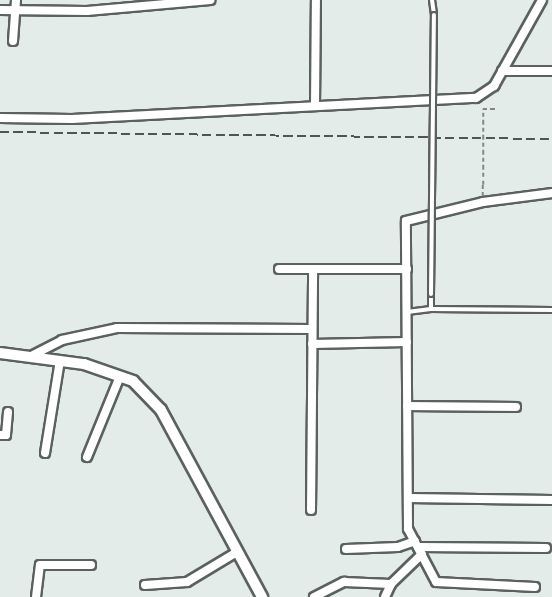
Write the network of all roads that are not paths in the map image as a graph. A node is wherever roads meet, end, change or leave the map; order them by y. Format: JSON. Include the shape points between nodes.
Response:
{"nodes":[{"id":1,"x":16,"y":0,"type":"edge"},
{"id":2,"x":211,"y":0,"type":"edge"},
{"id":3,"x":316,"y":0,"type":"edge"},
{"id":4,"x":432,"y":0,"type":"edge"},
{"id":5,"x":542,"y":0,"type":"edge"},
{"id":6,"x":0,"y":10,"type":"edge"},
{"id":7,"x":15,"y":10,"type":"junction"},
{"id":8,"x":13,"y":41,"type":"dead end"},
{"id":9,"x":552,"y":70,"type":"edge"},
{"id":10,"x":502,"y":72,"type":"junction"},
{"id":11,"x":315,"y":105,"type":"junction"},
{"id":12,"x":0,"y":118,"type":"edge"},
{"id":13,"x":552,"y":193,"type":"edge"},
{"id":14,"x":279,"y":269,"type":"dead end"},
{"id":15,"x":313,"y":269,"type":"junction"},
{"id":16,"x":407,"y":269,"type":"junction"},
{"id":17,"x":431,"y":309,"type":"junction"},
{"id":18,"x":552,"y":309,"type":"edge"},
{"id":19,"x":407,"y":312,"type":"junction"},
{"id":20,"x":312,"y":329,"type":"junction"},
{"id":21,"x":407,"y":342,"type":"junction"},
{"id":22,"x":312,"y":344,"type":"junction"},
{"id":23,"x":0,"y":353,"type":"edge"},
{"id":24,"x":33,"y":355,"type":"junction"},
{"id":25,"x":60,"y":360,"type":"junction"},
{"id":26,"x":120,"y":376,"type":"junction"},
{"id":27,"x":407,"y":406,"type":"junction"},
{"id":28,"x":516,"y":408,"type":"dead end"},
{"id":29,"x":8,"y":412,"type":"dead end"},
{"id":30,"x":0,"y":435,"type":"edge"},
{"id":31,"x":45,"y":453,"type":"dead end"},
{"id":32,"x":87,"y":458,"type":"dead end"},
{"id":33,"x":408,"y":498,"type":"junction"},
{"id":34,"x":552,"y":500,"type":"edge"},
{"id":35,"x":311,"y":510,"type":"dead end"},
{"id":36,"x":418,"y":547,"type":"junction"},
{"id":37,"x":546,"y":548,"type":"dead end"},
{"id":38,"x":345,"y":549,"type":"dead end"},
{"id":39,"x":237,"y":552,"type":"junction"},
{"id":40,"x":90,"y":565,"type":"dead end"},
{"id":41,"x":391,"y":584,"type":"junction"},
{"id":42,"x":145,"y":585,"type":"dead end"},
{"id":43,"x":535,"y":586,"type":"dead end"},
{"id":44,"x":36,"y":597,"type":"edge"},
{"id":45,"x":262,"y":597,"type":"edge"},
{"id":46,"x":314,"y":597,"type":"edge"},
{"id":47,"x":385,"y":597,"type":"edge"}],
"edges":[{"from":1,"to":7,"type":"street"},
{"from":2,"to":7,"type":"street","via":[[87,11]]},
{"from":3,"to":11,"type":"street"},
{"from":4,"to":17,"type":"lane","bridge":true},
{"from":5,"to":10,"type":"street"},
{"from":6,"to":7,"type":"street"},
{"from":7,"to":8,"type":"street"},
{"from":9,"to":10,"type":"street"},
{"from":10,"to":11,"type":"street","via":[[494,86],[476,98]]},
{"from":11,"to":12,"type":"street","via":[[72,119]]},
{"from":13,"to":16,"type":"street","via":[[483,202],[406,220]]},
{"from":14,"to":15,"type":"street"},
{"from":15,"to":16,"type":"street"},
{"from":15,"to":20,"type":"street"},
{"from":16,"to":19,"type":"street"},
{"from":17,"to":18,"type":"lane"},
{"from":17,"to":19,"type":"lane"},
{"from":19,"to":21,"type":"street"},
{"from":20,"to":22,"type":"street"},
{"from":20,"to":24,"type":"street","via":[[117,328],[62,340]]},
{"from":21,"to":22,"type":"street"},
{"from":21,"to":27,"type":"street"},
{"from":22,"to":35,"type":"street"},
{"from":23,"to":24,"type":"street"},
{"from":24,"to":25,"type":"street"},
{"from":25,"to":26,"type":"street"},
{"from":25,"to":31,"type":"street"},
{"from":26,"to":32,"type":"street"},
{"from":26,"to":39,"type":"street","via":[[133,381],[161,410]]},
{"from":27,"to":28,"type":"street"},
{"from":27,"to":33,"type":"street"},
{"from":29,"to":30,"type":"street","via":[[6,435]]},
{"from":33,"to":34,"type":"street"},
{"from":33,"to":36,"type":"street","via":[[408,529]]},
{"from":36,"to":37,"type":"street"},
{"from":36,"to":38,"type":"street"},
{"from":36,"to":41,"type":"street"},
{"from":36,"to":43,"type":"street","via":[[436,582]]},
{"from":39,"to":42,"type":"street","via":[[187,582]]},
{"from":39,"to":45,"type":"street"},
{"from":40,"to":44,"type":"street","via":[[40,566]]},
{"from":41,"to":46,"type":"street","via":[[344,582]]},
{"from":41,"to":47,"type":"street"}]}
